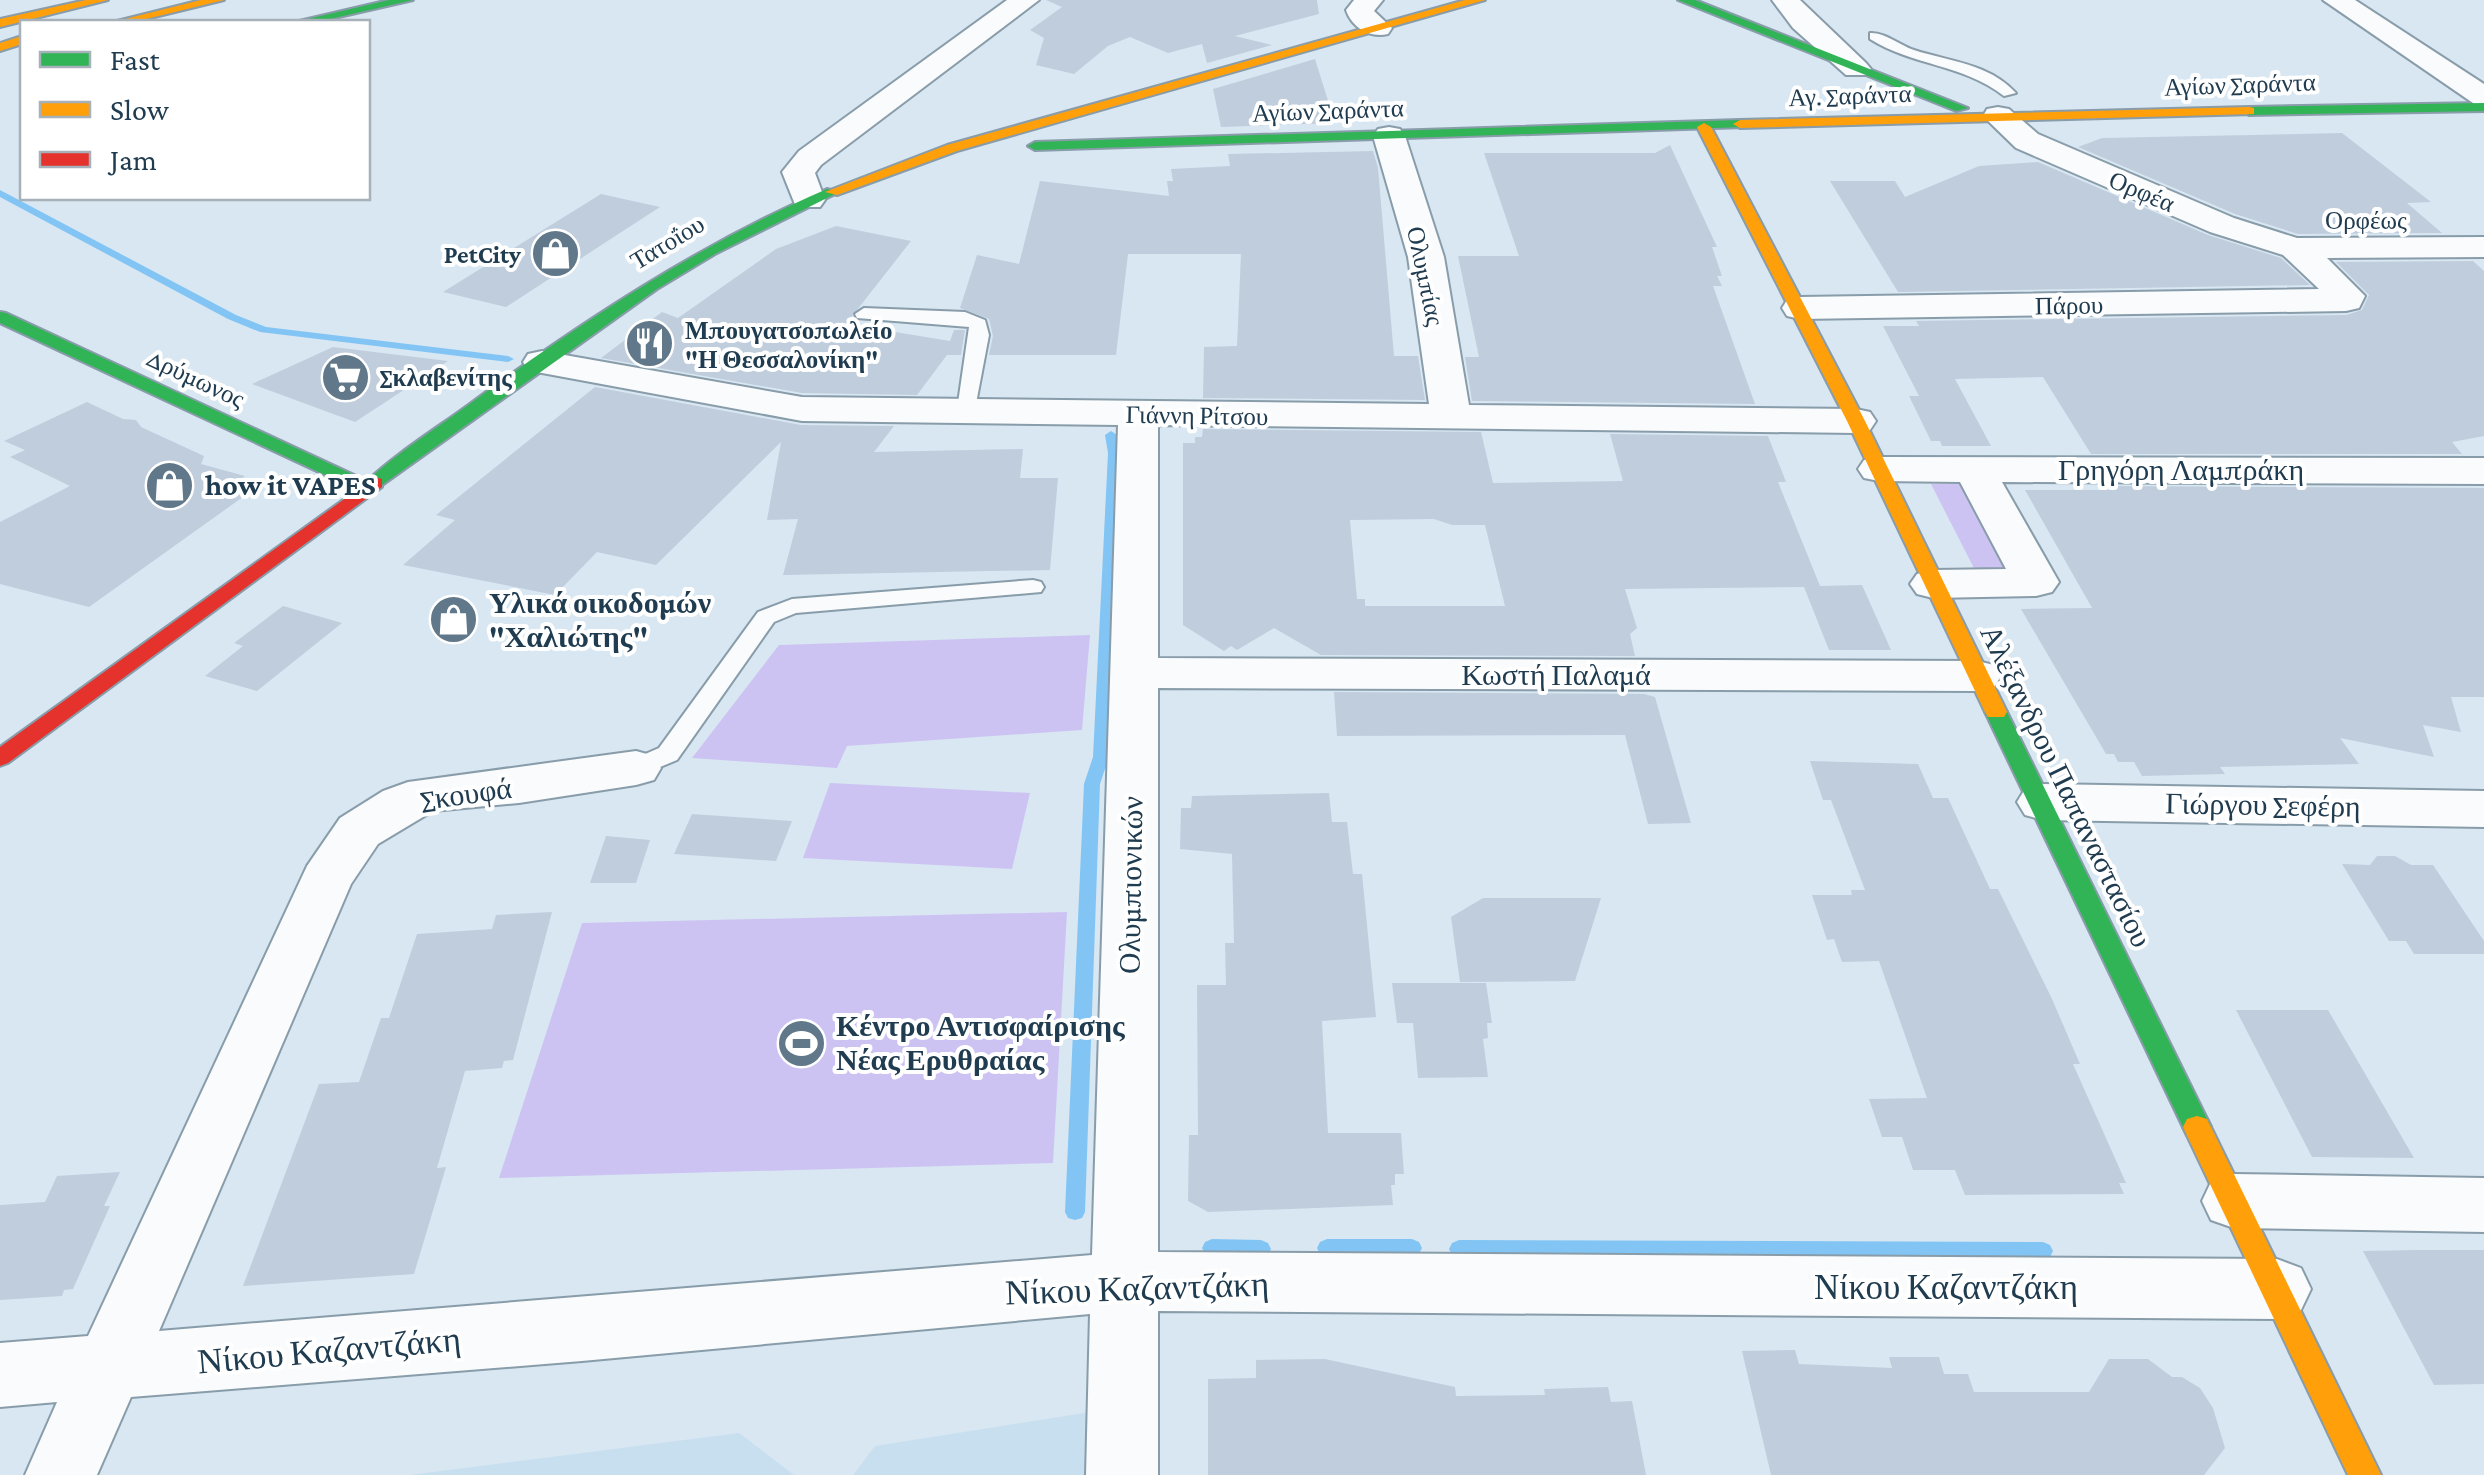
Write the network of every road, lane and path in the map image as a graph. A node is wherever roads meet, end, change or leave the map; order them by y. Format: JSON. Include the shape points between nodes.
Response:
{"nodes":[{"id":1,"x":102,"y":0,"type":"edge"},
{"id":2,"x":170,"y":0,"type":"edge"},
{"id":3,"x":218,"y":0,"type":"edge"},
{"id":4,"x":360,"y":0,"type":"edge"},
{"id":5,"x":406,"y":0,"type":"edge"},
{"id":6,"x":1024,"y":0,"type":"edge"},
{"id":7,"x":1369,"y":0,"type":"edge"},
{"id":8,"x":1478,"y":0,"type":"edge"},
{"id":9,"x":1684,"y":0,"type":"edge"},
{"id":10,"x":1786,"y":0,"type":"edge"},
{"id":11,"x":2337,"y":0,"type":"edge"},
{"id":12,"x":95,"y":20,"type":"edge"},
{"id":13,"x":128,"y":20,"type":"edge"},
{"id":14,"x":292,"y":20,"type":"edge"},
{"id":15,"x":0,"y":24,"type":"edge"},
{"id":16,"x":1378,"y":28,"type":"junction"},
{"id":17,"x":1875,"y":36,"type":"dead end"},
{"id":18,"x":1904,"y":52,"type":"junction"},
{"id":19,"x":1856,"y":69,"type":"junction"},
{"id":20,"x":2484,"y":97,"type":"edge"},
{"id":21,"x":2004,"y":104,"type":"junction"},
{"id":22,"x":2484,"y":107,"type":"edge"},
{"id":23,"x":1704,"y":127,"type":"junction"},
{"id":24,"x":1389,"y":136,"type":"junction"},
{"id":25,"x":952,"y":148,"type":"junction"},
{"id":26,"x":808,"y":200,"type":"junction"},
{"id":27,"x":2251,"y":234,"type":"junction"},
{"id":28,"x":2480,"y":238,"type":"edge"},
{"id":29,"x":2295,"y":248,"type":"junction"},
{"id":30,"x":1800,"y":308,"type":"junction"},
{"id":31,"x":864,"y":314,"type":"dead end"},
{"id":32,"x":0,"y":317,"type":"edge"},
{"id":33,"x":542,"y":362,"type":"junction"},
{"id":34,"x":968,"y":410,"type":"junction"},
{"id":35,"x":1138,"y":415,"type":"junction"},
{"id":36,"x":1451,"y":419,"type":"junction"},
{"id":37,"x":1856,"y":422,"type":"junction"},
{"id":38,"x":1879,"y":469,"type":"junction"},
{"id":39,"x":1974,"y":469,"type":"junction"},
{"id":40,"x":2484,"y":471,"type":"edge"},
{"id":41,"x":368,"y":489,"type":"junction"},
{"id":42,"x":1934,"y":584,"type":"junction"},
{"id":43,"x":1033,"y":587,"type":"dead end"},
{"id":44,"x":1135,"y":673,"type":"junction"},
{"id":45,"x":1977,"y":676,"type":"junction"},
{"id":46,"x":0,"y":758,"type":"edge"},
{"id":47,"x":636,"y":768,"type":"joint"},
{"id":48,"x":2042,"y":802,"type":"junction"},
{"id":49,"x":2484,"y":809,"type":"edge"},
{"id":50,"x":2234,"y":1201,"type":"junction"},
{"id":51,"x":2484,"y":1205,"type":"edge"},
{"id":52,"x":1125,"y":1281,"type":"junction"},
{"id":53,"x":2276,"y":1289,"type":"junction"},
{"id":54,"x":109,"y":1368,"type":"junction"},
{"id":55,"x":0,"y":1374,"type":"edge"},
{"id":56,"x":61,"y":1475,"type":"edge"},
{"id":57,"x":1122,"y":1475,"type":"edge"},
{"id":58,"x":2366,"y":1475,"type":"edge"}],
"edges":[{"from":1,"to":15,"type":"main road"},
{"from":2,"to":12,"type":"main road"},
{"from":3,"to":13,"type":"main road"},
{"from":4,"to":14,"type":"main road"},
{"from":5,"to":14,"type":"main road"},
{"from":6,"to":26,"type":"street","via":[[810,158],[798,172]]},
{"from":7,"to":16,"type":"street","via":[[1362,17]]},
{"from":8,"to":16,"type":"main road","name":"Τατοΐου"},
{"from":9,"to":19,"type":"main road"},
{"from":10,"to":19,"type":"street"},
{"from":11,"to":20,"type":"street"},
{"from":16,"to":25,"type":"main road","name":"Τατοΐου"},
{"from":17,"to":18,"type":"lane"},
{"from":18,"to":19,"type":"lane"},
{"from":18,"to":21,"type":"lane","via":[[1987,74]]},
{"from":19,"to":21,"type":"main road","via":[[1950,104]]},
{"from":21,"to":22,"type":"main road","name":"Αγίων Σαράντα"},
{"from":21,"to":23,"type":"main road","name":"Αγ. Σαράντα"},
{"from":21,"to":27,"type":"street","name":"Ορφέα","via":[[2028,141]]},
{"from":23,"to":24,"type":"main road","name":"Αγίων Σαράντα"},
{"from":23,"to":30,"type":"main road","name":"Αλέξανδρου Παπαναστασίου"},
{"from":24,"to":25,"type":"main road","name":"Αγίων Σαράντα"},
{"from":24,"to":36,"type":"street","name":"Ολυμπίας","via":[[1426,257]]},
{"from":25,"to":26,"type":"main road","name":"Τατοΐου"},
{"from":26,"to":33,"type":"main road","name":"Τατοΐου","via":[[691,257]]},
{"from":27,"to":28,"type":"street","name":"Ορφέως","via":[[2287,221],[2442,220]]},
{"from":27,"to":29,"type":"street","name":"Ορφέα"},
{"from":28,"to":29,"type":"street","name":"Ορφέως"},
{"from":29,"to":30,"type":"street","name":"Πάρου","via":[[2346,300]]},
{"from":30,"to":37,"type":"main road","name":"Αλέξανδρου Παπαναστασίου"},
{"from":31,"to":34,"type":"lane","via":[[978,324]]},
{"from":32,"to":41,"type":"main road","name":"Δρύμωνος"},
{"from":33,"to":34,"type":"street","name":"Γιάννη Ρίτσου","via":[[773,406]]},
{"from":33,"to":41,"type":"main road","name":"Τατοΐου"},
{"from":34,"to":35,"type":"street","name":"Γιάννη Ρίτσου"},
{"from":35,"to":36,"type":"street","name":"Γιάννη Ρίτσου"},
{"from":35,"to":44,"type":"street","name":"Ολυμπιονικών"},
{"from":36,"to":37,"type":"street","name":"Γιάννη Ρίτσου"},
{"from":37,"to":38,"type":"main road","name":"Αλέξανδρου Παπαναστασίου"},
{"from":38,"to":39,"type":"street","name":"Γρηγόρη Λαμπράκη"},
{"from":38,"to":42,"type":"main road","name":"Αλέξανδρου Παπαναστασίου"},
{"from":39,"to":40,"type":"street","name":"Γρηγόρη Λαμπράκη"},
{"from":39,"to":42,"type":"street","via":[[2036,582]]},
{"from":41,"to":46,"type":"main road","name":"Τατοΐου"},
{"from":42,"to":45,"type":"main road","name":"Αλέξανδρου Παπαναστασίου"},
{"from":43,"to":47,"type":"lane","name":"Σκουφά","via":[[792,606],[766,616],[668,754]]},
{"from":44,"to":45,"type":"street","name":"Κωστή Παλαμά"},
{"from":44,"to":52,"type":"street","name":"Ολυμπιονικών"},
{"from":45,"to":48,"type":"main road","name":"Αλέξανδρου Παπαναστασίου"},
{"from":47,"to":54,"type":"street","name":"Σκουφά","via":[[426,794],[359,831],[326,880]]},
{"from":48,"to":49,"type":"street","name":"Γιώργου Σεφέρη"},
{"from":48,"to":50,"type":"main road","name":"Αλέξανδρου Παπαναστασίου"},
{"from":50,"to":51,"type":"street"},
{"from":50,"to":53,"type":"main road","name":"Αλέξανδρου Παπαναστασίου"},
{"from":52,"to":53,"type":"street","name":"Νίκου Καζαντζάκη"},
{"from":52,"to":54,"type":"street","name":"Νίκου Καζαντζάκη"},
{"from":52,"to":57,"type":"street","name":"Ολυμπιονικών"},
{"from":53,"to":58,"type":"main road","name":"Αλέξανδρου Παπαναστασίου"},
{"from":54,"to":55,"type":"street","name":"Νίκου Καζαντζάκη"},
{"from":54,"to":56,"type":"street","name":"Σκουφά"}]}
